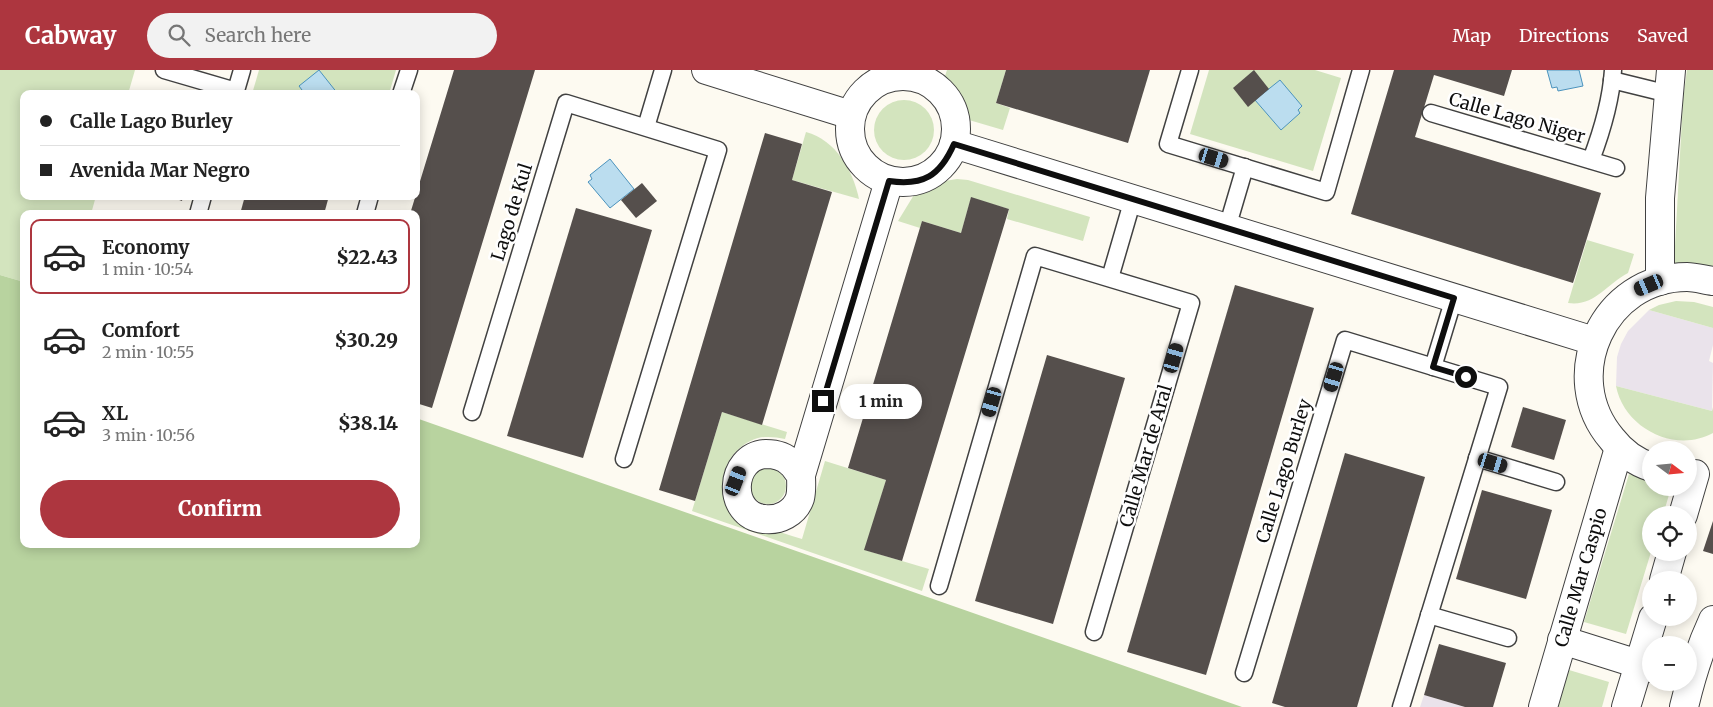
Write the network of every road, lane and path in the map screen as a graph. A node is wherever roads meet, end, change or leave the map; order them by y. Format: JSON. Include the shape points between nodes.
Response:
{"nodes":[{"id":1,"x":164,"y":70,"type":"edge"},
{"id":2,"x":242,"y":70,"type":"edge"},
{"id":3,"x":409,"y":70,"type":"edge"},
{"id":4,"x":663,"y":70,"type":"edge"},
{"id":5,"x":706,"y":70,"type":"edge"},
{"id":6,"x":1190,"y":70,"type":"edge"},
{"id":7,"x":1362,"y":70,"type":"edge"},
{"id":8,"x":924,"y":74,"type":"edge"},
{"id":9,"x":1612,"y":75,"type":"edge"},
{"id":10,"x":1670,"y":82,"type":"edge"},
{"id":11,"x":229,"y":90,"type":"edge"},
{"id":12,"x":236,"y":90,"type":"edge"},
{"id":13,"x":402,"y":90,"type":"edge"},
{"id":14,"x":1432,"y":113,"type":"dead end"},
{"id":15,"x":851,"y":115,"type":"junction"},
{"id":16,"x":646,"y":127,"type":"junction"},
{"id":17,"x":954,"y":144,"type":"junction"},
{"id":18,"x":1591,"y":160,"type":"junction"},
{"id":19,"x":1245,"y":168,"type":"junction"},
{"id":20,"x":1616,"y":168,"type":"dead end"},
{"id":21,"x":889,"y":181,"type":"junction"},
{"id":22,"x":1133,"y":199,"type":"junction"},
{"id":23,"x":1227,"y":228,"type":"junction"},
{"id":24,"x":1110,"y":278,"type":"junction"},
{"id":25,"x":1660,"y":281,"type":"junction"},
{"id":26,"x":1713,"y":281,"type":"edge"},
{"id":27,"x":1454,"y":298,"type":"junction"},
{"id":28,"x":1594,"y":341,"type":"junction"},
{"id":29,"x":1433,"y":367,"type":"junction"},
{"id":30,"x":472,"y":412,"type":"dead end"},
{"id":31,"x":1619,"y":448,"type":"junction"},
{"id":32,"x":1477,"y":458,"type":"junction"},
{"id":33,"x":624,"y":459,"type":"dead end"},
{"id":34,"x":1642,"y":464,"type":"edge"},
{"id":35,"x":1699,"y":473,"type":"edge"},
{"id":36,"x":800,"y":475,"type":"dead end"},
{"id":37,"x":1556,"y":482,"type":"dead end"},
{"id":38,"x":1686,"y":506,"type":"edge"},
{"id":39,"x":938,"y":586,"type":"dead end"},
{"id":40,"x":1429,"y":615,"type":"junction"},
{"id":41,"x":1713,"y":620,"type":"edge"},
{"id":42,"x":1094,"y":632,"type":"dead end"},
{"id":43,"x":1508,"y":638,"type":"dead end"},
{"id":44,"x":1562,"y":640,"type":"junction"},
{"id":45,"x":1697,"y":659,"type":"edge"},
{"id":46,"x":1642,"y":665,"type":"edge"},
{"id":47,"x":1642,"y":672,"type":"edge"},
{"id":48,"x":1244,"y":673,"type":"dead end"},
{"id":49,"x":1688,"y":691,"type":"edge"},
{"id":50,"x":1402,"y":707,"type":"edge"},
{"id":51,"x":1543,"y":707,"type":"edge"},
{"id":52,"x":1626,"y":707,"type":"edge"},
{"id":53,"x":1684,"y":707,"type":"edge"}],
"edges":[{"from":1,"to":11,"type":"lane"},
{"from":2,"to":12,"type":"lane"},
{"from":3,"to":13,"type":"lane"},
{"from":4,"to":16,"type":"lane"},
{"from":5,"to":15,"type":"street"},
{"from":6,"to":19,"type":"lane","via":[[1168,144]]},
{"from":7,"to":19,"type":"lane","via":[[1326,192]]},
{"from":8,"to":15,"type":"street","via":[[878,83],[859,100]]},
{"from":8,"to":17,"type":"street","via":[[946,97],[953,112]]},
{"from":9,"to":10,"type":"lane","name":"Calle Lago Niger"},
{"from":9,"to":18,"type":"lane","name":"Calle Lago Niger","via":[[1608,108]]},
{"from":10,"to":25,"type":"street","via":[[1660,198]]},
{"from":14,"to":18,"type":"lane","name":"Calle Lago Niger"},
{"from":15,"to":21,"type":"street","via":[[850,136],[856,157],[871,172]]},
{"from":16,"to":30,"type":"lane","name":"Lago de Kul","via":[[566,103]]},
{"from":16,"to":33,"type":"lane","name":"Lago de Kul","via":[[718,150]]},
{"from":17,"to":21,"type":"street","via":[[948,159],[922,180],[906,183]]},
{"from":17,"to":22,"type":"street"},
{"from":18,"to":20,"type":"lane","name":"Calle Lago Niger"},
{"from":19,"to":23,"type":"lane"},
{"from":21,"to":36,"type":"street"},
{"from":22,"to":23,"type":"street"},
{"from":22,"to":24,"type":"lane"},
{"from":23,"to":27,"type":"street"},
{"from":24,"to":39,"type":"lane","name":"Calle Mar de Aral","via":[[1036,256]]},
{"from":24,"to":42,"type":"lane","name":"Calle Mar de Aral","via":[[1191,303]]},
{"from":25,"to":26,"type":"street","via":[[1687,277]]},
{"from":25,"to":28,"type":"street","via":[[1638,290],[1619,304],[1604,321]]},
{"from":27,"to":28,"type":"street"},
{"from":27,"to":29,"type":"lane"},
{"from":28,"to":31,"type":"street","via":[[1588,365],[1588,388],[1604,431]]},
{"from":29,"to":32,"type":"lane","name":"Calle Lago Burley","via":[[1499,387]]},
{"from":29,"to":48,"type":"lane","name":"Calle Lago Burley","via":[[1345,340]]},
{"from":31,"to":34,"type":"street"},
{"from":31,"to":44,"type":"street","name":"Calle Mar Caspio"},
{"from":32,"to":37,"type":"lane"},
{"from":32,"to":40,"type":"lane","name":"Calle Lago Burley"},
{"from":35,"to":38,"type":"street"},
{"from":40,"to":43,"type":"lane"},
{"from":40,"to":50,"type":"lane","name":"Calle Lago Burley"},
{"from":41,"to":45,"type":"street"},
{"from":44,"to":46,"type":"street"},
{"from":44,"to":51,"type":"street","name":"Calle Mar Caspio"},
{"from":47,"to":52,"type":"street"},
{"from":49,"to":53,"type":"street"}]}
